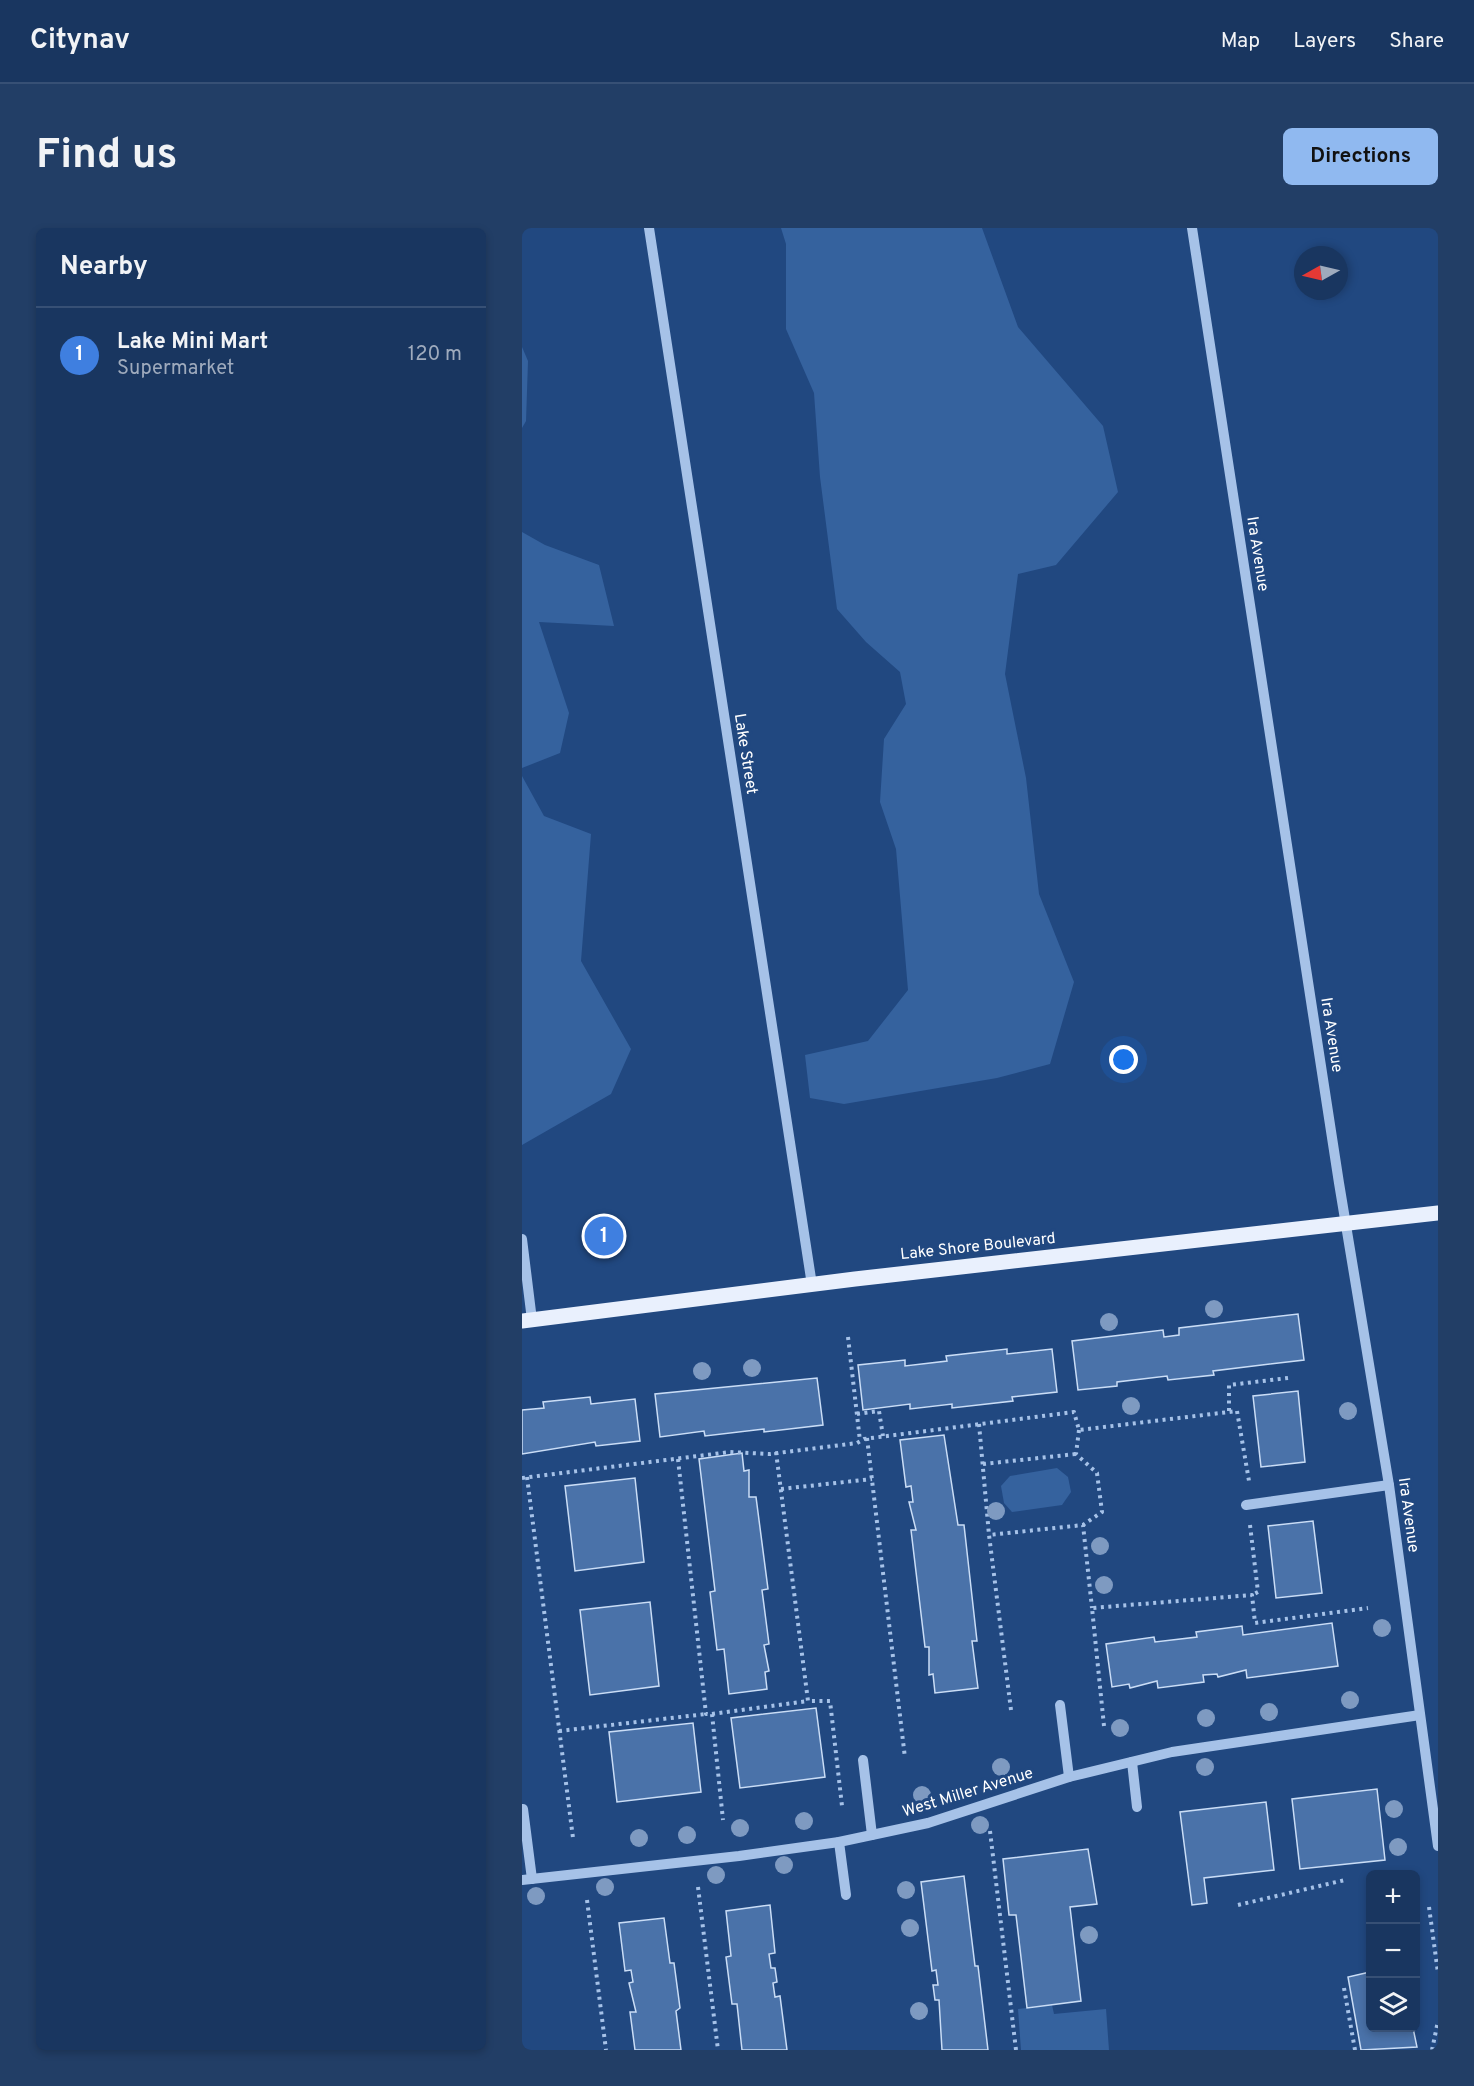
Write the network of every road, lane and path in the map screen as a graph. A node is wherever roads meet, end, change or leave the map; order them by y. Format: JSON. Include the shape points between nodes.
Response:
{"nodes":[{"id":1,"x":649,"y":228,"type":"edge"},
{"id":2,"x":1192,"y":228,"type":"edge"},
{"id":3,"x":1438,"y":1213,"type":"edge"},
{"id":4,"x":1347,"y":1224,"type":"junction"},
{"id":5,"x":522,"y":1239,"type":"edge"},
{"id":6,"x":812,"y":1285,"type":"junction"},
{"id":7,"x":527,"y":1321,"type":"edge"},
{"id":8,"x":848,"y":1337,"type":"dead end"},
{"id":9,"x":1288,"y":1378,"type":"dead end"},
{"id":10,"x":1229,"y":1411,"type":"junction"},
{"id":11,"x":857,"y":1414,"type":"junction"},
{"id":12,"x":979,"y":1424,"type":"junction"},
{"id":13,"x":1080,"y":1430,"type":"junction"},
{"id":14,"x":883,"y":1436,"type":"junction"},
{"id":15,"x":867,"y":1438,"type":"junction"},
{"id":16,"x":860,"y":1441,"type":"junction"},
{"id":17,"x":776,"y":1452,"type":"junction"},
{"id":18,"x":1076,"y":1454,"type":"junction"},
{"id":19,"x":678,"y":1459,"type":"junction"},
{"id":20,"x":983,"y":1464,"type":"junction"},
{"id":21,"x":525,"y":1478,"type":"edge"},
{"id":22,"x":872,"y":1479,"type":"junction"},
{"id":23,"x":1258,"y":1480,"type":"dead end"},
{"id":24,"x":1389,"y":1485,"type":"junction"},
{"id":25,"x":781,"y":1489,"type":"junction"},
{"id":26,"x":1246,"y":1505,"type":"dead end"},
{"id":27,"x":1261,"y":1522,"type":"dead end"},
{"id":28,"x":1083,"y":1525,"type":"junction"},
{"id":29,"x":989,"y":1535,"type":"junction"},
{"id":30,"x":1252,"y":1595,"type":"junction"},
{"id":31,"x":1092,"y":1608,"type":"junction"},
{"id":32,"x":1368,"y":1608,"type":"dead end"},
{"id":33,"x":807,"y":1701,"type":"junction"},
{"id":34,"x":1060,"y":1705,"type":"dead end"},
{"id":35,"x":1011,"y":1710,"type":"dead end"},
{"id":36,"x":706,"y":1714,"type":"junction"},
{"id":37,"x":712,"y":1714,"type":"junction"},
{"id":38,"x":1420,"y":1715,"type":"junction"},
{"id":39,"x":1104,"y":1726,"type":"dead end"},
{"id":40,"x":560,"y":1731,"type":"junction"},
{"id":41,"x":905,"y":1758,"type":"dead end"},
{"id":42,"x":863,"y":1760,"type":"dead end"},
{"id":43,"x":1132,"y":1762,"type":"junction"},
{"id":44,"x":1069,"y":1777,"type":"junction"},
{"id":45,"x":842,"y":1806,"type":"dead end"},
{"id":46,"x":1137,"y":1807,"type":"dead end"},
{"id":47,"x":523,"y":1809,"type":"edge"},
{"id":48,"x":723,"y":1820,"type":"dead end"},
{"id":49,"x":990,"y":1831,"type":"dead end"},
{"id":50,"x":872,"y":1835,"type":"junction"},
{"id":51,"x":573,"y":1838,"type":"dead end"},
{"id":52,"x":1438,"y":1839,"type":"edge"},
{"id":53,"x":839,"y":1842,"type":"junction"},
{"id":54,"x":527,"y":1879,"type":"edge"},
{"id":55,"x":1345,"y":1880,"type":"dead end"},
{"id":56,"x":698,"y":1887,"type":"dead end"},
{"id":57,"x":846,"y":1895,"type":"dead end"},
{"id":58,"x":587,"y":1900,"type":"dead end"},
{"id":59,"x":1238,"y":1905,"type":"dead end"},
{"id":60,"x":1429,"y":1907,"type":"dead end"},
{"id":61,"x":1438,"y":1973,"type":"edge"},
{"id":62,"x":1344,"y":1988,"type":"dead end"},
{"id":63,"x":1438,"y":2021,"type":"edge"},
{"id":64,"x":606,"y":2050,"type":"edge"},
{"id":65,"x":718,"y":2050,"type":"edge"},
{"id":66,"x":1016,"y":2050,"type":"edge"},
{"id":67,"x":1355,"y":2050,"type":"edge"},
{"id":68,"x":1432,"y":2050,"type":"edge"}],
"edges":[{"from":1,"to":6,"type":"street","name":"Lake Street"},
{"from":2,"to":4,"type":"street","name":"Ira Avenue"},
{"from":3,"to":4,"type":"main road","name":"Lake Shore Boulevard"},
{"from":4,"to":6,"type":"main road","name":"Lake Shore Boulevard"},
{"from":4,"to":24,"type":"street","name":"Ira Avenue"},
{"from":5,"to":7,"type":"street"},
{"from":6,"to":7,"type":"main road","name":"Lake Shore Boulevard"},
{"from":8,"to":11,"type":"path"},
{"from":9,"to":10,"type":"path","via":[[1229,1385]]},
{"from":10,"to":13,"type":"path"},
{"from":10,"to":23,"type":"path","via":[[1237,1411],[1247,1482]]},
{"from":11,"to":14,"type":"path","via":[[879,1411]]},
{"from":11,"to":16,"type":"path"},
{"from":12,"to":13,"type":"path","via":[[1074,1413]]},
{"from":12,"to":14,"type":"path"},
{"from":12,"to":20,"type":"path"},
{"from":13,"to":18,"type":"path"},
{"from":14,"to":15,"type":"path"},
{"from":15,"to":16,"type":"path"},
{"from":15,"to":22,"type":"path"},
{"from":16,"to":17,"type":"path"},
{"from":17,"to":19,"type":"path","via":[[730,1452]]},
{"from":17,"to":25,"type":"path"},
{"from":18,"to":20,"type":"path"},
{"from":18,"to":28,"type":"path","via":[[1097,1473],[1102,1512]]},
{"from":19,"to":21,"type":"path"},
{"from":19,"to":36,"type":"path"},
{"from":20,"to":29,"type":"path"},
{"from":21,"to":40,"type":"path"},
{"from":22,"to":25,"type":"path"},
{"from":22,"to":41,"type":"path"},
{"from":24,"to":26,"type":"street"},
{"from":24,"to":38,"type":"street","name":"Ira Avenue"},
{"from":25,"to":33,"type":"path"},
{"from":27,"to":30,"type":"path","via":[[1250,1524],[1258,1592]]},
{"from":28,"to":29,"type":"path"},
{"from":28,"to":31,"type":"path"},
{"from":29,"to":35,"type":"path"},
{"from":30,"to":31,"type":"path"},
{"from":30,"to":32,"type":"path","via":[[1255,1623]]},
{"from":31,"to":39,"type":"path"},
{"from":33,"to":37,"type":"path"},
{"from":33,"to":45,"type":"path","via":[[830,1701]]},
{"from":34,"to":44,"type":"street"},
{"from":36,"to":37,"type":"path"},
{"from":36,"to":40,"type":"path"},
{"from":37,"to":48,"type":"path"},
{"from":38,"to":43,"type":"street","name":"West Miller Avenue","via":[[1172,1752]]},
{"from":38,"to":52,"type":"street","name":"Ira Avenue"},
{"from":40,"to":51,"type":"path"},
{"from":42,"to":50,"type":"street"},
{"from":43,"to":44,"type":"street","name":"West Miller Avenue"},
{"from":43,"to":46,"type":"street"},
{"from":44,"to":50,"type":"street","name":"West Miller Avenue","via":[[928,1823]]},
{"from":47,"to":54,"type":"street"},
{"from":49,"to":66,"type":"path"},
{"from":50,"to":53,"type":"street","name":"West Miller Avenue"},
{"from":53,"to":54,"type":"street","name":"West Miller Avenue"},
{"from":53,"to":57,"type":"street"},
{"from":55,"to":59,"type":"path"},
{"from":56,"to":65,"type":"path"},
{"from":58,"to":64,"type":"path"},
{"from":60,"to":61,"type":"path"},
{"from":62,"to":67,"type":"path"},
{"from":63,"to":68,"type":"path"}]}
